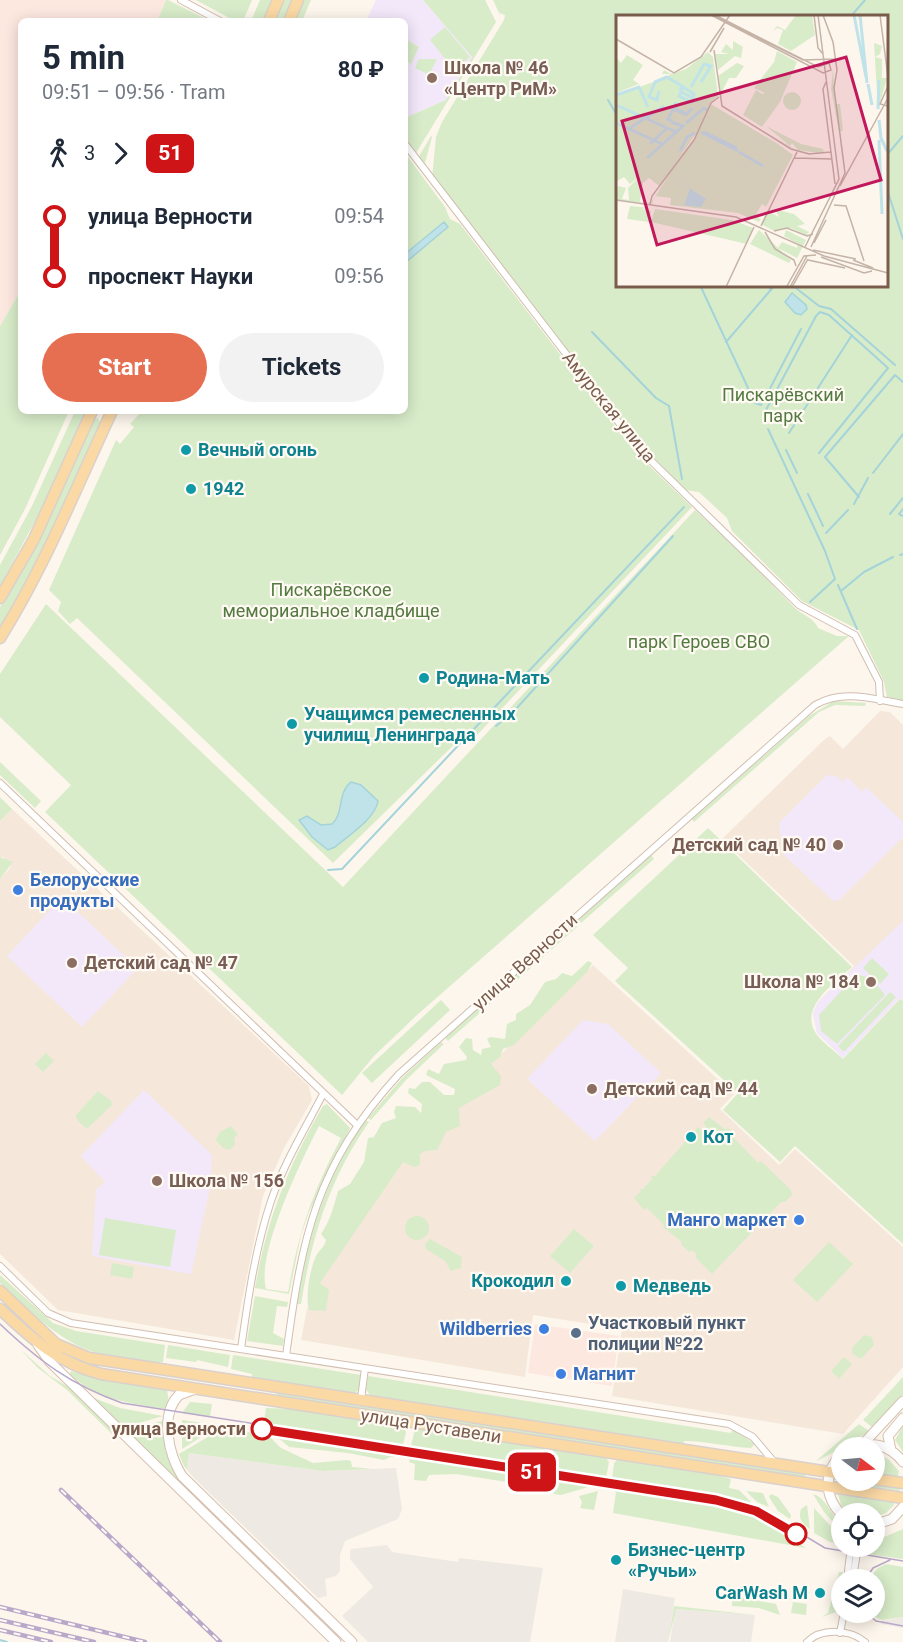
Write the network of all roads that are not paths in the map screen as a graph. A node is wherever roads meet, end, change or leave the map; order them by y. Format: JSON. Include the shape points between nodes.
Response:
{"nodes":[{"id":1,"x":181,"y":0,"type":"edge"},
{"id":2,"x":278,"y":0,"type":"edge"},
{"id":3,"x":298,"y":0,"type":"edge"},
{"id":4,"x":214,"y":18,"type":"edge"},
{"id":5,"x":270,"y":18,"type":"edge"},
{"id":6,"x":290,"y":18,"type":"edge"},
{"id":7,"x":408,"y":148,"type":"edge"},
{"id":8,"x":91,"y":414,"type":"edge"},
{"id":9,"x":111,"y":414,"type":"edge"},
{"id":10,"x":0,"y":598,"type":"edge"},
{"id":11,"x":0,"y":638,"type":"edge"},
{"id":12,"x":880,"y":700,"type":"junction"},
{"id":13,"x":903,"y":704,"type":"edge"},
{"id":14,"x":0,"y":783,"type":"edge"},
{"id":15,"x":323,"y":1094,"type":"junction"},
{"id":16,"x":357,"y":1125,"type":"junction"},
{"id":17,"x":0,"y":1266,"type":"edge"},
{"id":18,"x":0,"y":1291,"type":"edge"},
{"id":19,"x":0,"y":1309,"type":"edge"},
{"id":20,"x":38,"y":1345,"type":"junction"},
{"id":21,"x":241,"y":1349,"type":"junction"},
{"id":22,"x":286,"y":1356,"type":"junction"},
{"id":23,"x":365,"y":1368,"type":"junction"},
{"id":24,"x":195,"y":1389,"type":"junction"},
{"id":25,"x":361,"y":1399,"type":"junction"},
{"id":26,"x":903,"y":1401,"type":"edge"},
{"id":27,"x":903,"y":1418,"type":"edge"},
{"id":28,"x":870,"y":1437,"type":"edge"},
{"id":29,"x":885,"y":1447,"type":"edge"},
{"id":30,"x":891,"y":1450,"type":"junction"},
{"id":31,"x":774,"y":1462,"type":"junction"},
{"id":32,"x":903,"y":1462,"type":"edge"},
{"id":33,"x":830,"y":1472,"type":"joint"},
{"id":34,"x":885,"y":1481,"type":"edge"},
{"id":35,"x":903,"y":1484,"type":"edge"},
{"id":36,"x":828,"y":1487,"type":"junction"},
{"id":37,"x":903,"y":1498,"type":"edge"},
{"id":38,"x":833,"y":1503,"type":"edge"},
{"id":39,"x":903,"y":1508,"type":"edge"},
{"id":40,"x":885,"y":1522,"type":"edge"},
{"id":41,"x":842,"y":1623,"type":"edge"},
{"id":42,"x":840,"y":1632,"type":"junction"},
{"id":43,"x":336,"y":1642,"type":"edge"},
{"id":44,"x":352,"y":1642,"type":"edge"},
{"id":45,"x":807,"y":1642,"type":"edge"},
{"id":46,"x":865,"y":1642,"type":"edge"}],
"edges":[{"from":1,"to":4,"type":"street"},
{"from":2,"to":5,"type":"main road"},
{"from":3,"to":6,"type":"main road"},
{"from":7,"to":12,"type":"street","name":"Амурская улица","via":[[639,449],[799,605],[849,631],[861,645],[879,682]]},
{"from":8,"to":10,"type":"main road","via":[[34,539]]},
{"from":9,"to":11,"type":"main road","via":[[51,549]]},
{"from":12,"to":13,"type":"street","name":"улица Верности"},
{"from":12,"to":16,"type":"street","name":"улица Верности","via":[[834,696],[808,711],[413,1061]]},
{"from":14,"to":15,"type":"street"},
{"from":15,"to":16,"type":"street"},
{"from":15,"to":21,"type":"street","via":[[272,1200],[261,1237]]},
{"from":16,"to":22,"type":"street","name":"улица Верности","via":[[331,1170],[310,1220],[298,1269]]},
{"from":17,"to":21,"type":"street","via":[[48,1313],[71,1323]]},
{"from":18,"to":25,"type":"main road","name":"улица Руставели","via":[[56,1344],[89,1358]]},
{"from":19,"to":20,"type":"main road","name":"улица Руставели"},
{"from":20,"to":24,"type":"main road","name":"улица Руставели","via":[[84,1370]]},
{"from":20,"to":43,"type":"main road","via":[[50,1362]]},
{"from":21,"to":22,"type":"street"},
{"from":22,"to":23,"type":"street"},
{"from":23,"to":25,"type":"street"},
{"from":23,"to":31,"type":"street","via":[[729,1424],[753,1437]]},
{"from":24,"to":36,"type":"main road","name":"улица Руставели"},
{"from":24,"to":44,"type":"main road","via":[[176,1399],[170,1416],[168,1441],[185,1481]]},
{"from":25,"to":31,"type":"main road","name":"улица Руставели"},
{"from":26,"to":28,"type":"main road"},
{"from":27,"to":30,"type":"main road","via":[[888,1436]]},
{"from":29,"to":30,"type":"main road"},
{"from":30,"to":32,"type":"main road"},
{"from":31,"to":33,"type":"main road","name":"улица Руставели"},
{"from":33,"to":36,"type":"main road"},
{"from":34,"to":35,"type":"main road"},
{"from":36,"to":37,"type":"main road","name":"улица Руставели"},
{"from":36,"to":38,"type":"main road"},
{"from":39,"to":40,"type":"main road"},
{"from":41,"to":42,"type":"street"},
{"from":42,"to":45,"type":"street","via":[[819,1633]]},
{"from":42,"to":46,"type":"street"}]}
